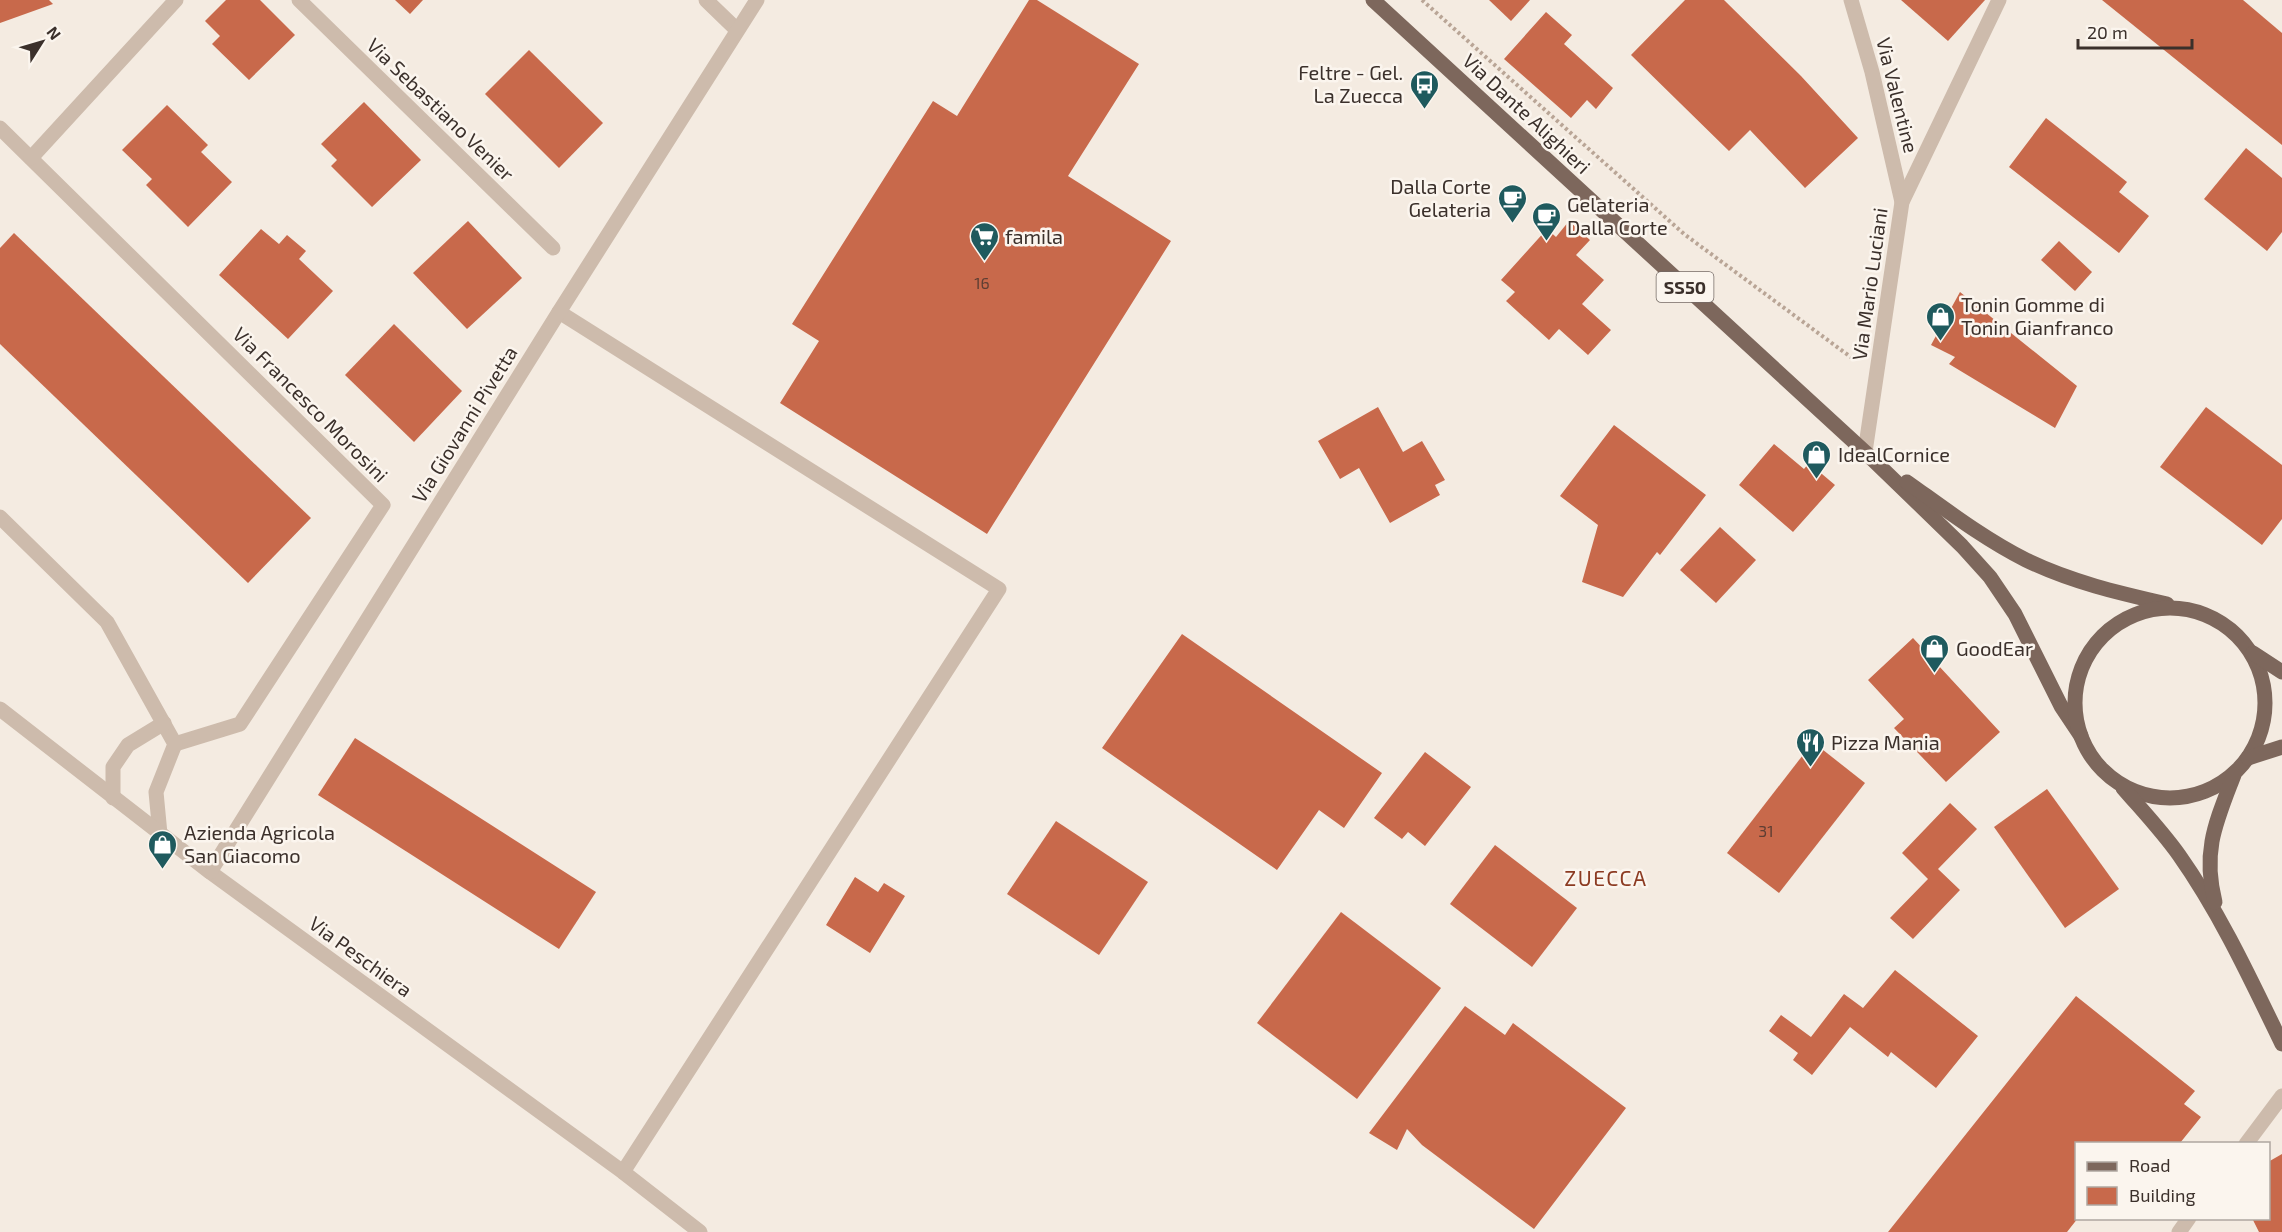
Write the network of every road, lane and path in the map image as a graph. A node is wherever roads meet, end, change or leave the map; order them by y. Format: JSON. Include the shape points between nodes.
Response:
{"nodes":[{"id":1,"x":176,"y":0,"type":"edge"},
{"id":2,"x":299,"y":0,"type":"edge"},
{"id":3,"x":706,"y":0,"type":"edge"},
{"id":4,"x":757,"y":0,"type":"edge"},
{"id":5,"x":1373,"y":0,"type":"edge"},
{"id":6,"x":1422,"y":0,"type":"edge"},
{"id":7,"x":1851,"y":0,"type":"edge"},
{"id":8,"x":1999,"y":0,"type":"edge"},
{"id":9,"x":737,"y":30,"type":"junction"},
{"id":10,"x":0,"y":128,"type":"edge"},
{"id":11,"x":32,"y":158,"type":"junction"},
{"id":12,"x":1902,"y":202,"type":"junction"},
{"id":13,"x":553,"y":248,"type":"dead end"},
{"id":14,"x":559,"y":312,"type":"junction"},
{"id":15,"x":1876,"y":376,"type":"junction"},
{"id":16,"x":1865,"y":452,"type":"junction"},
{"id":17,"x":0,"y":517,"type":"edge"},
{"id":18,"x":2202,"y":612,"type":"junction"},
{"id":19,"x":2253,"y":654,"type":"junction"},
{"id":20,"x":2282,"y":672,"type":"edge"},
{"id":21,"x":0,"y":710,"type":"edge"},
{"id":22,"x":164,"y":723,"type":"junction"},
{"id":23,"x":2081,"y":736,"type":"junction"},
{"id":24,"x":175,"y":744,"type":"junction"},
{"id":25,"x":2282,"y":747,"type":"edge"},
{"id":26,"x":2248,"y":758,"type":"junction"},
{"id":27,"x":2234,"y":775,"type":"junction"},
{"id":28,"x":2118,"y":783,"type":"junction"},
{"id":29,"x":113,"y":798,"type":"junction"},
{"id":30,"x":160,"y":834,"type":"junction"},
{"id":31,"x":210,"y":872,"type":"junction"},
{"id":32,"x":2219,"y":920,"type":"junction"},
{"id":33,"x":2282,"y":1044,"type":"edge"},
{"id":34,"x":2282,"y":1096,"type":"edge"},
{"id":35,"x":2247,"y":1142,"type":"edge"},
{"id":36,"x":623,"y":1172,"type":"junction"},
{"id":37,"x":700,"y":1232,"type":"edge"}],
"edges":[{"from":1,"to":11,"type":"street"},
{"from":2,"to":13,"type":"street","name":"Via Sebastiano Venier"},
{"from":3,"to":9,"type":"street"},
{"from":4,"to":9,"type":"street","name":"Via Giovanni Pivetta"},
{"from":5,"to":16,"type":"main road","name":"Via Dante Alighieri","number":"SS50"},
{"from":6,"to":15,"type":"path","via":[[1684,234]]},
{"from":7,"to":12,"type":"street","name":"Via Valentine"},
{"from":8,"to":12,"type":"street","name":"Via Mario Luciani"},
{"from":9,"to":14,"type":"street","name":"Via Giovanni Pivetta"},
{"from":10,"to":11,"type":"street","name":"Via Francesco Morosini"},
{"from":11,"to":24,"type":"street","name":"Via Francesco Morosini","via":[[383,505],[240,724]]},
{"from":12,"to":15,"type":"street","name":"Via Mario Luciani"},
{"from":14,"to":31,"type":"street","name":"Via Giovanni Pivetta"},
{"from":14,"to":36,"type":"street","via":[[999,589]]},
{"from":15,"to":16,"type":"street","name":"Via Mario Luciani"},
{"from":16,"to":18,"type":"main road","name":"Via Dante Alighieri","via":[[1970,527],[2025,560],[2073,580]]},
{"from":16,"to":23,"type":"main road","name":"Via Dante Alighieri","via":[[1990,577],[2015,614],[2061,706]]},
{"from":17,"to":22,"type":"street","via":[[107,622]]},
{"from":18,"to":19,"type":"main road","via":[[2231,629]]},
{"from":18,"to":23,"type":"main road","via":[[2169,607],[2139,612],[2112,627],[2091,648],[2078,676],[2074,706]]},
{"from":19,"to":20,"type":"main road"},
{"from":19,"to":26,"type":"main road","via":[[2265,685],[2265,718],[2255,750]]},
{"from":21,"to":29,"type":"street","name":"Via Peschiera"},
{"from":22,"to":24,"type":"street"},
{"from":22,"to":29,"type":"street","via":[[128,745],[113,767]]},
{"from":23,"to":28,"type":"main road","via":[[2095,762]]},
{"from":24,"to":30,"type":"street","via":[[156,792]]},
{"from":25,"to":26,"type":"main road"},
{"from":26,"to":27,"type":"main road"},
{"from":27,"to":28,"type":"main road","via":[[2205,792],[2176,799],[2145,796]]},
{"from":27,"to":32,"type":"main road","via":[[2208,855],[2210,885]]},
{"from":28,"to":32,"type":"main road","via":[[2178,853]]},
{"from":29,"to":30,"type":"street","name":"Via Peschiera"},
{"from":30,"to":31,"type":"street","name":"Via Peschiera"},
{"from":31,"to":36,"type":"street","name":"Via Peschiera"},
{"from":32,"to":33,"type":"main road"},
{"from":34,"to":35,"type":"street"},
{"from":36,"to":37,"type":"street","name":"Via Peschiera"}]}
